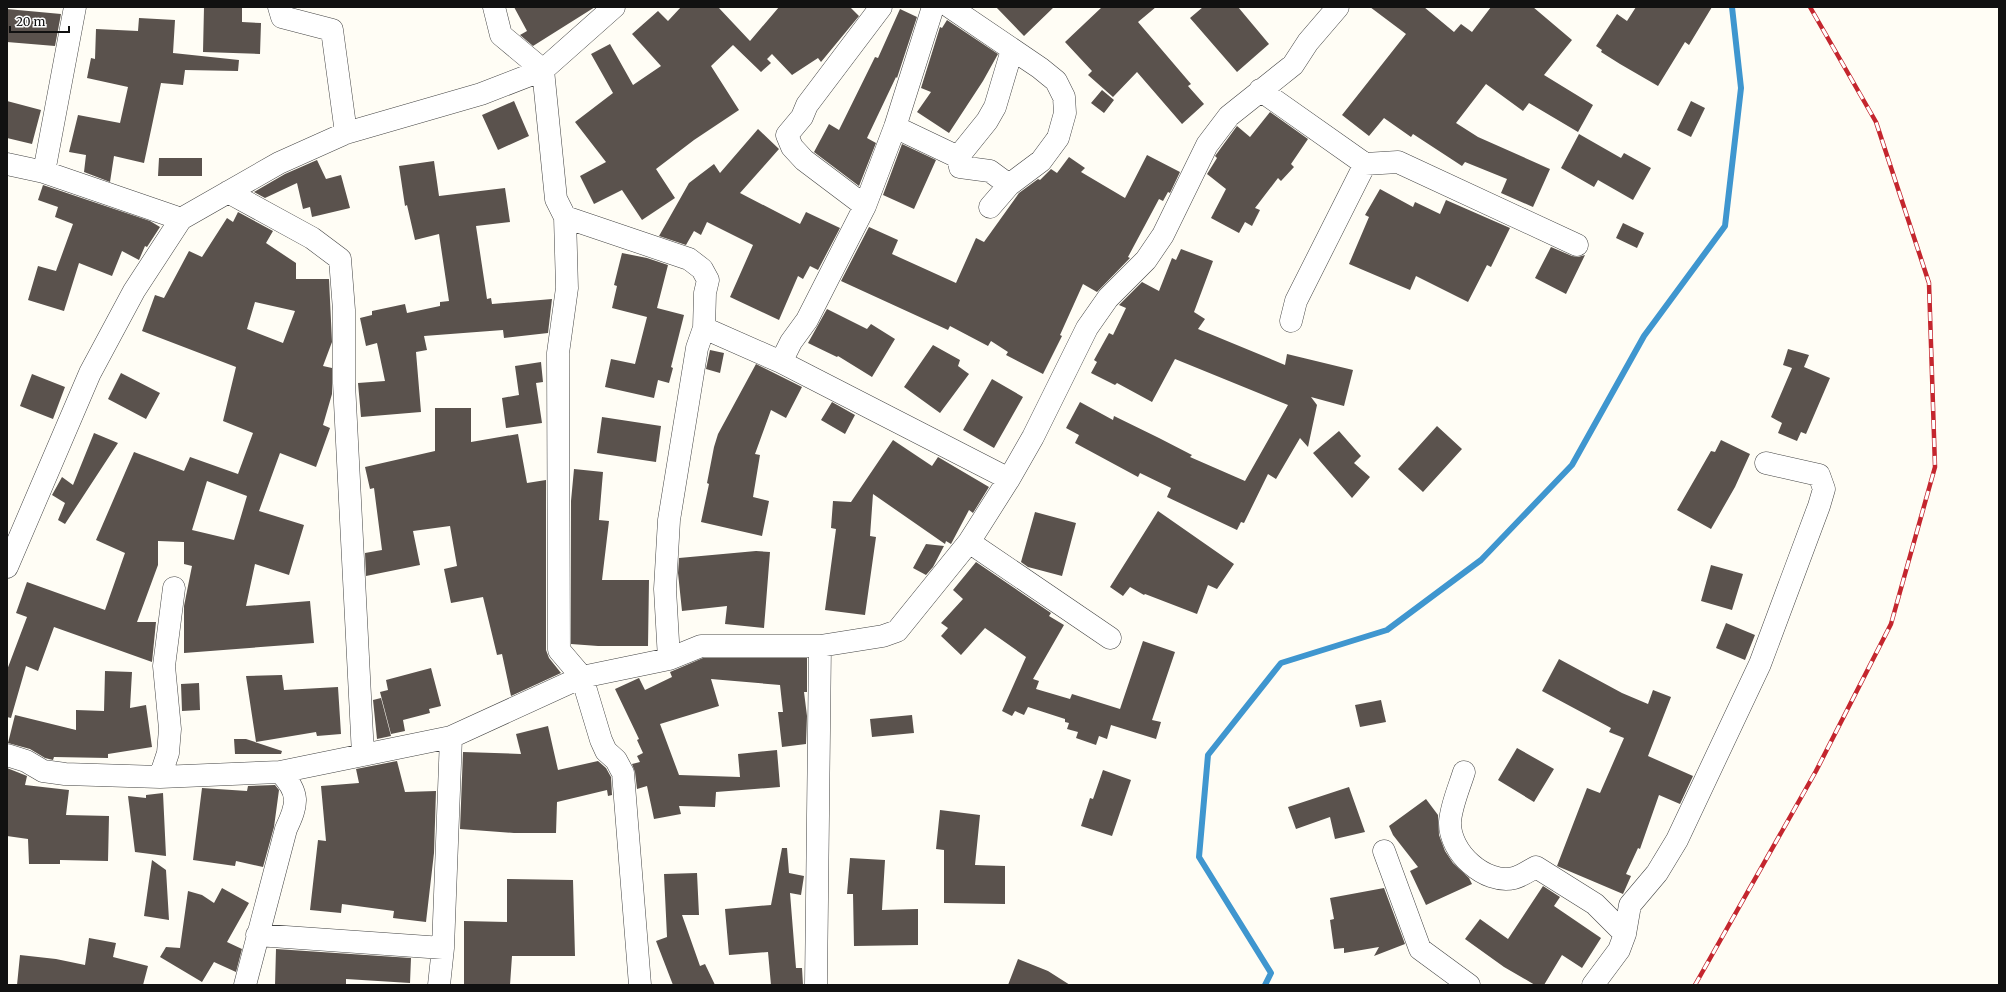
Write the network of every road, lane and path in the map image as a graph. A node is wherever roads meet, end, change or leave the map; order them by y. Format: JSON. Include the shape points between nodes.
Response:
{"nodes":[{"id":1,"x":75,"y":7,"type":"edge"},
{"id":2,"x":279,"y":7,"type":"edge"},
{"id":3,"x":494,"y":7,"type":"edge"},
{"id":4,"x":614,"y":7,"type":"edge"},
{"id":5,"x":881,"y":7,"type":"edge"},
{"id":6,"x":933,"y":7,"type":"edge"},
{"id":7,"x":950,"y":7,"type":"edge"},
{"id":8,"x":1328,"y":11,"type":"edge"},
{"id":9,"x":1012,"y":50,"type":"junction"},
{"id":10,"x":544,"y":70,"type":"junction"},
{"id":11,"x":1260,"y":90,"type":"junction"},
{"id":12,"x":896,"y":127,"type":"junction"},
{"id":13,"x":346,"y":133,"type":"junction"},
{"id":14,"x":958,"y":157,"type":"junction"},
{"id":15,"x":7,"y":164,"type":"edge"},
{"id":16,"x":1365,"y":164,"type":"junction"},
{"id":17,"x":44,"y":172,"type":"junction"},
{"id":18,"x":1009,"y":185,"type":"junction"},
{"id":19,"x":228,"y":192,"type":"junction"},
{"id":20,"x":865,"y":206,"type":"junction"},
{"id":21,"x":990,"y":207,"type":"dead end"},
{"id":22,"x":565,"y":217,"type":"junction"},
{"id":23,"x":181,"y":219,"type":"junction"},
{"id":24,"x":1577,"y":244,"type":"dead end"},
{"id":25,"x":1291,"y":321,"type":"dead end"},
{"id":26,"x":704,"y":328,"type":"junction"},
{"id":27,"x":781,"y":362,"type":"junction"},
{"id":28,"x":1766,"y":463,"type":"dead end"},
{"id":29,"x":1009,"y":479,"type":"junction"},
{"id":30,"x":14,"y":531,"type":"edge"},
{"id":31,"x":968,"y":542,"type":"junction"},
{"id":32,"x":7,"y":567,"type":"edge"},
{"id":33,"x":174,"y":588,"type":"dead end"},
{"id":34,"x":1110,"y":638,"type":"dead end"},
{"id":35,"x":820,"y":646,"type":"junction"},
{"id":36,"x":669,"y":659,"type":"junction"},
{"id":37,"x":582,"y":678,"type":"junction"},
{"id":38,"x":451,"y":737,"type":"junction"},
{"id":39,"x":7,"y":755,"type":"edge"},
{"id":40,"x":363,"y":755,"type":"junction"},
{"id":41,"x":280,"y":772,"type":"junction"},
{"id":42,"x":1464,"y":772,"type":"dead end"},
{"id":43,"x":160,"y":777,"type":"junction"},
{"id":44,"x":1384,"y":851,"type":"dead end"},
{"id":45,"x":1625,"y":934,"type":"junction"},
{"id":46,"x":257,"y":935,"type":"junction"},
{"id":47,"x":444,"y":948,"type":"junction"},
{"id":48,"x":245,"y":985,"type":"edge"},
{"id":49,"x":439,"y":985,"type":"edge"},
{"id":50,"x":640,"y":985,"type":"edge"},
{"id":51,"x":816,"y":985,"type":"edge"},
{"id":52,"x":1469,"y":985,"type":"edge"},
{"id":53,"x":1593,"y":985,"type":"edge"}],
"edges":[{"from":1,"to":17,"type":"street"},
{"from":2,"to":13,"type":"street","via":[[282,17],[332,30]]},
{"from":3,"to":10,"type":"street","via":[[501,34]]},
{"from":4,"to":10,"type":"street"},
{"from":5,"to":20,"type":"street","via":[[787,135],[792,147],[804,160]]},
{"from":6,"to":12,"type":"street"},
{"from":7,"to":9,"type":"street"},
{"from":8,"to":11,"type":"street","via":[[1293,65]]},
{"from":9,"to":14,"type":"street","via":[[995,107]]},
{"from":9,"to":18,"type":"street","via":[[1056,81],[1064,97],[1065,113],[1058,138],[1041,161]]},
{"from":10,"to":13,"type":"street","via":[[481,94]]},
{"from":10,"to":22,"type":"street","via":[[556,199]]},
{"from":11,"to":16,"type":"street"},
{"from":11,"to":29,"type":"street","via":[[1229,116],[1207,145],[1163,235],[1146,260],[1108,298],[1087,328],[1033,437]]},
{"from":12,"to":14,"type":"street"},
{"from":12,"to":20,"type":"street"},
{"from":13,"to":19,"type":"street","via":[[279,163]]},
{"from":14,"to":18,"type":"street","via":[[960,166],[990,171]]},
{"from":15,"to":17,"type":"street"},
{"from":16,"to":24,"type":"street","via":[[1398,162]]},
{"from":16,"to":25,"type":"street","via":[[1296,301]]},
{"from":17,"to":23,"type":"street"},
{"from":18,"to":21,"type":"street"},
{"from":19,"to":23,"type":"street"},
{"from":19,"to":40,"type":"street","via":[[312,238],[340,260],[344,310],[344,391]]},
{"from":20,"to":27,"type":"street","via":[[807,320],[791,342]]},
{"from":22,"to":26,"type":"street","via":[[689,259],[702,269],[708,280]]},
{"from":22,"to":37,"type":"street","via":[[567,288],[558,353],[557,634],[559,650]]},
{"from":23,"to":30,"type":"street","via":[[134,291],[90,373]]},
{"from":26,"to":27,"type":"street"},
{"from":26,"to":36,"type":"street","via":[[697,348],[669,520],[665,590]]},
{"from":27,"to":29,"type":"street"},
{"from":28,"to":45,"type":"street","via":[[1819,475],[1824,489],[1819,506],[1760,664],[1677,840],[1657,873],[1630,905]]},
{"from":29,"to":31,"type":"street"},
{"from":30,"to":32,"type":"street"},
{"from":31,"to":34,"type":"street"},
{"from":31,"to":35,"type":"street","via":[[897,631],[883,636]]},
{"from":33,"to":43,"type":"street","via":[[164,666],[170,729],[168,753]]},
{"from":35,"to":36,"type":"street","via":[[701,646]]},
{"from":35,"to":51,"type":"street"},
{"from":36,"to":37,"type":"street"},
{"from":37,"to":38,"type":"street"},
{"from":37,"to":50,"type":"street","via":[[601,740],[623,773]]},
{"from":38,"to":40,"type":"street"},
{"from":38,"to":47,"type":"street"},
{"from":39,"to":43,"type":"street","via":[[26,761],[43,771]]},
{"from":40,"to":41,"type":"street"},
{"from":41,"to":43,"type":"street"},
{"from":41,"to":46,"type":"street","via":[[290,783],[296,798]]},
{"from":42,"to":45,"type":"street","via":[[1450,823],[1455,845],[1468,862],[1483,873],[1514,878],[1536,867],[1595,904]]},
{"from":44,"to":52,"type":"street","via":[[1420,949]]},
{"from":45,"to":53,"type":"street","via":[[1619,950]]},
{"from":46,"to":47,"type":"street"},
{"from":46,"to":48,"type":"street"},
{"from":47,"to":49,"type":"street"}]}
